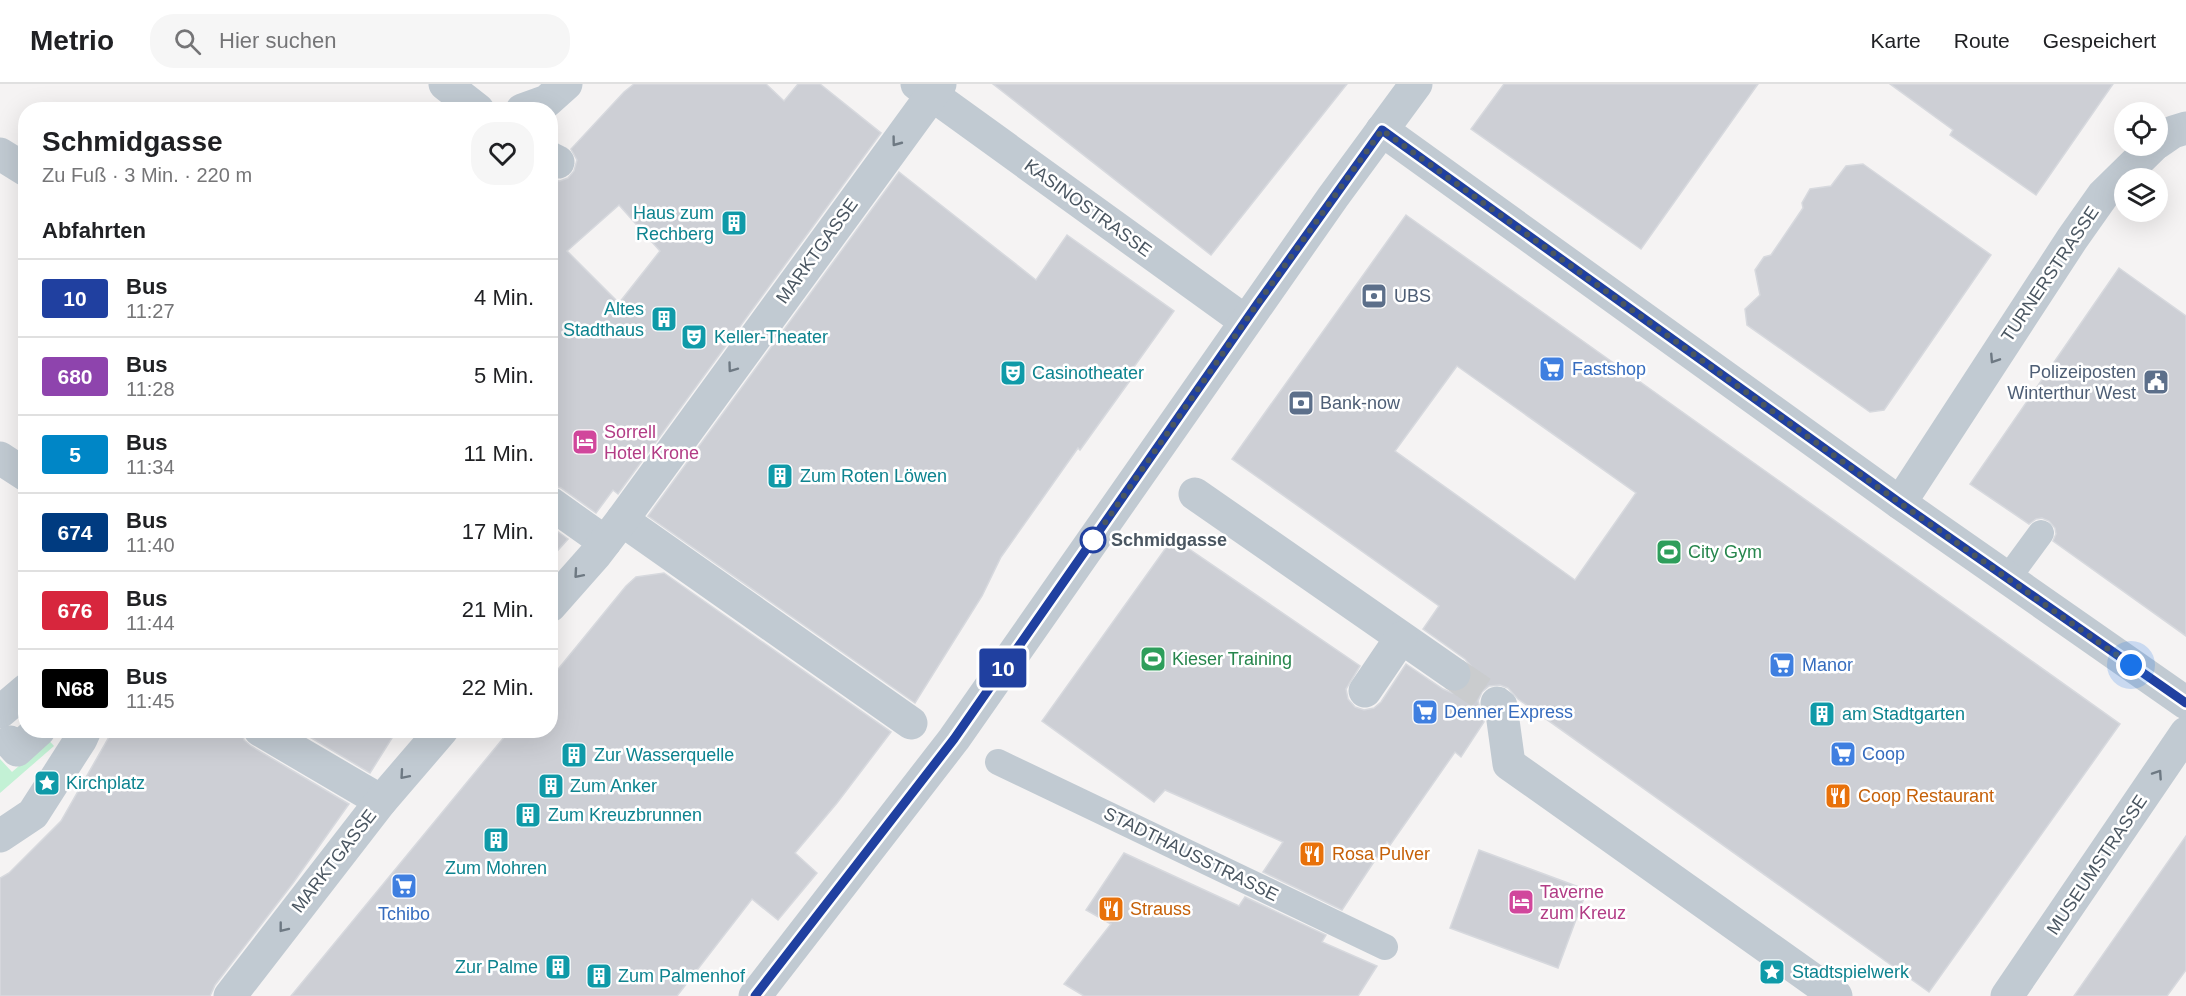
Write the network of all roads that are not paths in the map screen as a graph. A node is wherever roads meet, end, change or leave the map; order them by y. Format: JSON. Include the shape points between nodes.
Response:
{"nodes":[{"id":1,"x":445,"y":84,"type":"edge"},
{"id":2,"x":566,"y":84,"type":"edge"},
{"id":3,"x":1416,"y":84,"type":"edge"},
{"id":4,"x":929,"y":88,"type":"edge"},
{"id":5,"x":468,"y":102,"type":"edge"},
{"id":6,"x":544,"y":102,"type":"edge"},
{"id":7,"x":2186,"y":128,"type":"edge"},
{"id":8,"x":1382,"y":130,"type":"junction"},
{"id":9,"x":2168,"y":135,"type":"edge"},
{"id":10,"x":0,"y":154,"type":"edge"},
{"id":11,"x":2143,"y":156,"type":"edge"},
{"id":12,"x":18,"y":165,"type":"edge"},
{"id":13,"x":1245,"y":321,"type":"junction"},
{"id":14,"x":0,"y":458,"type":"edge"},
{"id":15,"x":18,"y":470,"type":"edge"},
{"id":16,"x":1195,"y":494,"type":"dead end"},
{"id":17,"x":1900,"y":503,"type":"junction"},
{"id":18,"x":558,"y":506,"type":"edge"},
{"id":19,"x":614,"y":531,"type":"junction"},
{"id":20,"x":2041,"y":532,"type":"dead end"},
{"id":21,"x":2008,"y":578,"type":"junction"},
{"id":22,"x":558,"y":597,"type":"edge"},
{"id":23,"x":1401,"y":638,"type":"junction"},
{"id":24,"x":1454,"y":674,"type":"tunnel mouth"},
{"id":25,"x":1365,"y":691,"type":"dead end"},
{"id":26,"x":1497,"y":703,"type":"tunnel mouth"},
{"id":27,"x":2186,"y":703,"type":"edge"},
{"id":28,"x":910,"y":723,"type":"dead end"},
{"id":29,"x":2186,"y":733,"type":"edge"},
{"id":30,"x":70,"y":738,"type":"edge"},
{"id":31,"x":274,"y":738,"type":"edge"},
{"id":32,"x":435,"y":738,"type":"edge"},
{"id":33,"x":998,"y":762,"type":"dead end"},
{"id":34,"x":381,"y":801,"type":"junction"},
{"id":35,"x":0,"y":836,"type":"edge"},
{"id":36,"x":1385,"y":946,"type":"dead end"},
{"id":37,"x":230,"y":996,"type":"edge"},
{"id":38,"x":755,"y":996,"type":"edge"},
{"id":39,"x":1836,"y":996,"type":"edge"},
{"id":40,"x":2007,"y":996,"type":"edge"}],
"edges":[{"from":1,"to":5,"type":"street"},
{"from":2,"to":6,"type":"street"},
{"from":3,"to":8,"type":"street"},
{"from":4,"to":13,"type":"street","name":"KASINOSTRASSE"},
{"from":4,"to":19,"type":"street","name":"MARKTGASSE","one_way":true},
{"from":7,"to":9,"type":"street"},
{"from":8,"to":13,"type":"street"},
{"from":8,"to":17,"type":"street"},
{"from":10,"to":12,"type":"street"},
{"from":11,"to":17,"type":"street","name":"TURNERSTRASSE","one_way":true,"via":[[2103,195]]},
{"from":13,"to":38,"type":"street","via":[[954,739]]},
{"from":14,"to":15,"type":"street"},
{"from":16,"to":23,"type":"street"},
{"from":17,"to":21,"type":"street"},
{"from":18,"to":19,"type":"street"},
{"from":19,"to":22,"type":"street","name":"MARKTGASSE","one_way":true},
{"from":19,"to":28,"type":"street"},
{"from":20,"to":21,"type":"lane"},
{"from":21,"to":27,"type":"street"},
{"from":23,"to":24,"type":"street"},
{"from":23,"to":25,"type":"street"},
{"from":26,"to":39,"type":"street","via":[[1501,706],[1509,764]]},
{"from":40,"to":29,"type":"street","name":"MUSEUMSTRASSE","one_way":true},
{"from":30,"to":35,"type":"street","via":[[33,814]]},
{"from":31,"to":34,"type":"street"},
{"from":32,"to":34,"type":"street","name":"MARKTGASSE","one_way":true},
{"from":33,"to":36,"type":"lane","name":"STADTHAUSSTRASSE"},
{"from":34,"to":37,"type":"street","name":"MARKTGASSE","one_way":true}]}
